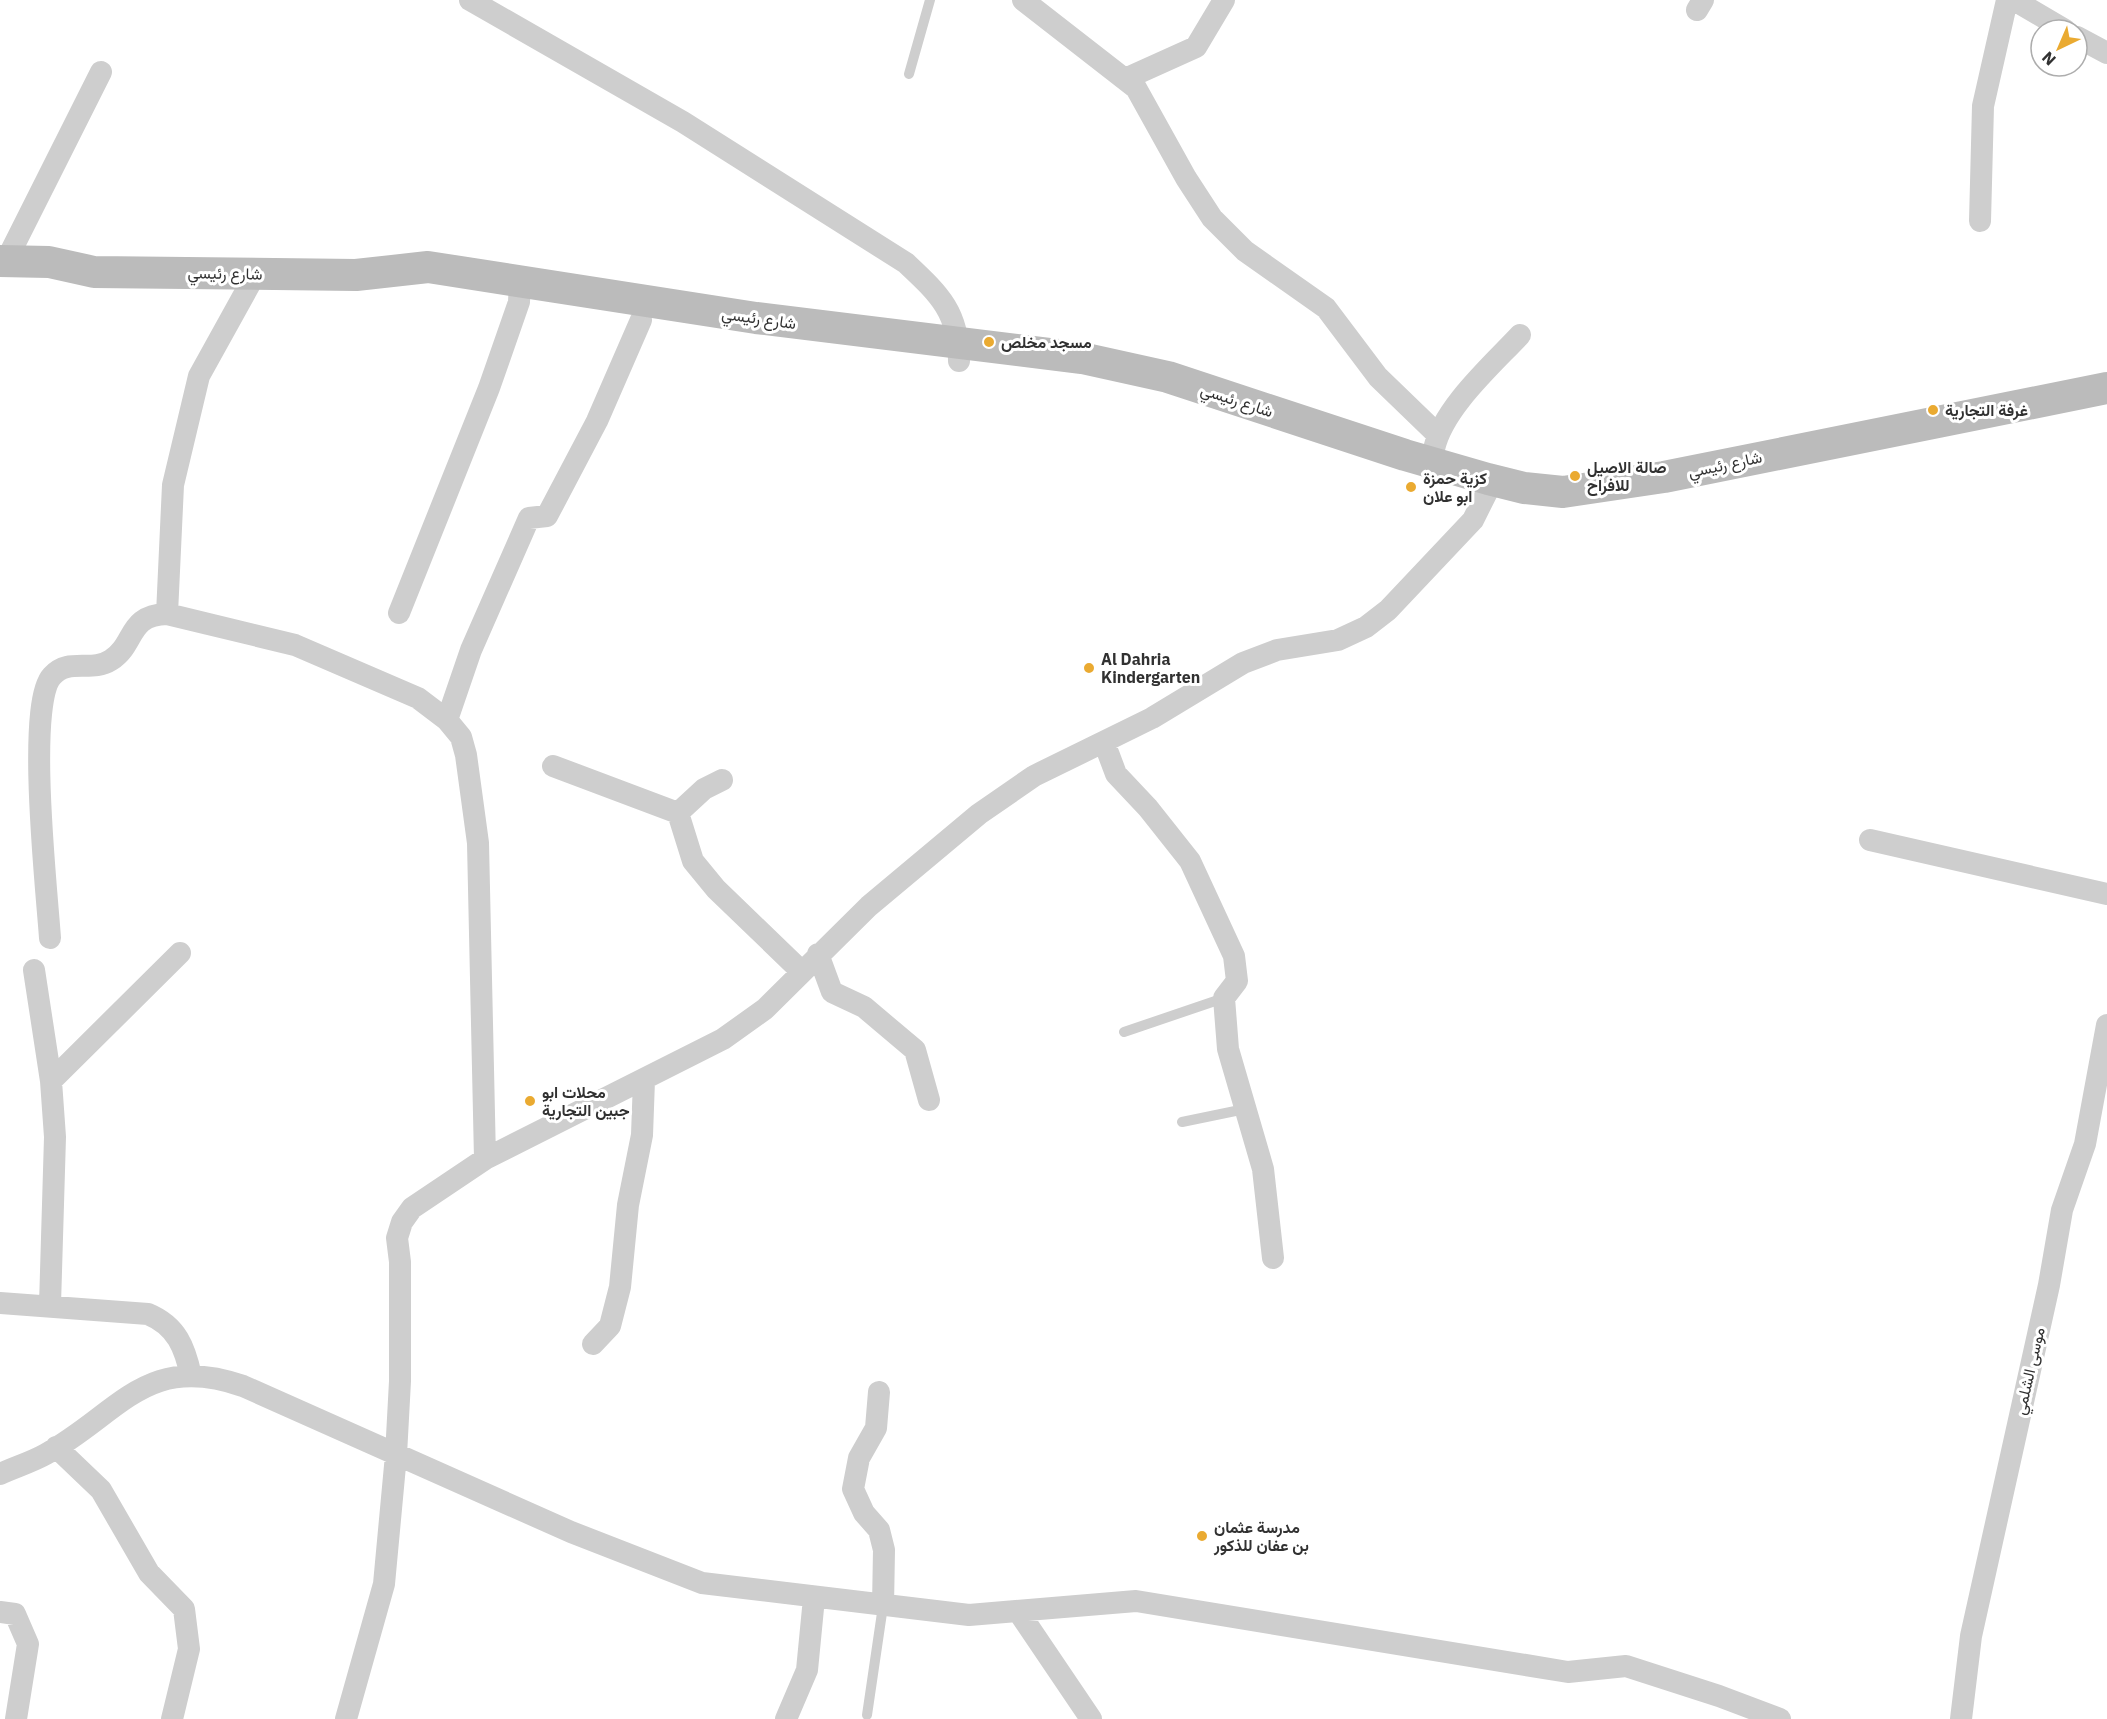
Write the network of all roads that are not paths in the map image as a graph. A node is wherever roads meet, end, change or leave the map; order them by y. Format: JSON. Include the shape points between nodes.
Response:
{"nodes":[{"id":1,"x":470,"y":0,"type":"edge"},
{"id":2,"x":930,"y":0,"type":"edge"},
{"id":3,"x":1023,"y":0,"type":"edge"},
{"id":4,"x":1224,"y":0,"type":"edge"},
{"id":5,"x":2007,"y":0,"type":"edge"},
{"id":6,"x":2014,"y":0,"type":"edge"},
{"id":7,"x":2045,"y":18,"type":"edge"},
{"id":8,"x":2089,"y":43,"type":"edge"},
{"id":9,"x":2107,"y":53,"type":"edge"},
{"id":10,"x":101,"y":72,"type":"dead end"},
{"id":11,"x":909,"y":74,"type":"dead end"},
{"id":12,"x":1125,"y":79,"type":"junction"},
{"id":13,"x":1980,"y":221,"type":"dead end"},
{"id":14,"x":2,"y":268,"type":"edge"},
{"id":15,"x":256,"y":273,"type":"junction"},
{"id":16,"x":519,"y":291,"type":"junction"},
{"id":17,"x":641,"y":320,"type":"junction"},
{"id":18,"x":1520,"y":335,"type":"dead end"},
{"id":19,"x":959,"y":351,"type":"junction"},
{"id":20,"x":2107,"y":388,"type":"edge"},
{"id":21,"x":2107,"y":406,"type":"edge"},
{"id":22,"x":1434,"y":457,"type":"junction"},
{"id":23,"x":1488,"y":485,"type":"junction"},
{"id":24,"x":399,"y":613,"type":"dead end"},
{"id":25,"x":167,"y":614,"type":"junction"},
{"id":26,"x":447,"y":720,"type":"junction"},
{"id":27,"x":1104,"y":742,"type":"junction"},
{"id":28,"x":553,"y":766,"type":"dead end"},
{"id":29,"x":722,"y":780,"type":"dead end"},
{"id":30,"x":678,"y":813,"type":"junction"},
{"id":31,"x":1870,"y":840,"type":"dead end"},
{"id":32,"x":2107,"y":894,"type":"edge"},
{"id":33,"x":50,"y":938,"type":"dead end"},
{"id":34,"x":180,"y":953,"type":"dead end"},
{"id":35,"x":818,"y":954,"type":"junction"},
{"id":36,"x":34,"y":970,"type":"dead end"},
{"id":37,"x":801,"y":971,"type":"junction"},
{"id":38,"x":1224,"y":998,"type":"junction"},
{"id":39,"x":2107,"y":1025,"type":"edge"},
{"id":40,"x":1124,"y":1032,"type":"dead end"},
{"id":41,"x":644,"y":1080,"type":"junction"},
{"id":42,"x":51,"y":1081,"type":"junction"},
{"id":43,"x":929,"y":1100,"type":"dead end"},
{"id":44,"x":1245,"y":1108,"type":"junction"},
{"id":45,"x":1182,"y":1122,"type":"dead end"},
{"id":46,"x":485,"y":1159,"type":"junction"},
{"id":47,"x":1273,"y":1258,"type":"dead end"},
{"id":48,"x":0,"y":1303,"type":"edge"},
{"id":49,"x":50,"y":1305,"type":"junction"},
{"id":50,"x":593,"y":1344,"type":"dead end"},
{"id":51,"x":191,"y":1376,"type":"junction"},
{"id":52,"x":879,"y":1392,"type":"dead end"},
{"id":53,"x":56,"y":1447,"type":"junction"},
{"id":54,"x":396,"y":1455,"type":"junction"},
{"id":55,"x":0,"y":1474,"type":"edge"},
{"id":56,"x":814,"y":1598,"type":"junction"},
{"id":57,"x":883,"y":1606,"type":"junction"},
{"id":58,"x":1018,"y":1611,"type":"junction"},
{"id":59,"x":0,"y":1612,"type":"edge"},
{"id":60,"x":867,"y":1715,"type":"dead end"},
{"id":61,"x":16,"y":1719,"type":"edge"},
{"id":62,"x":172,"y":1719,"type":"edge"},
{"id":63,"x":346,"y":1719,"type":"edge"},
{"id":64,"x":786,"y":1719,"type":"edge"},
{"id":65,"x":1091,"y":1719,"type":"edge"},
{"id":66,"x":1780,"y":1719,"type":"edge"},
{"id":67,"x":1961,"y":1719,"type":"edge"}],
"edges":[{"from":1,"to":19,"type":"street","via":[[683,122],[906,263],[935,291],[952,315]]},
{"from":2,"to":11,"type":"lane"},
{"from":3,"to":12,"type":"street"},
{"from":4,"to":12,"type":"street","via":[[1196,47]]},
{"from":5,"to":13,"type":"street","via":[[1983,106]]},
{"from":6,"to":7,"type":"street"},
{"from":8,"to":9,"type":"street"},
{"from":10,"to":14,"type":"street"},
{"from":12,"to":22,"type":"street","via":[[1136,88],[1212,218],[1245,251],[1326,308]]},
{"from":14,"to":15,"type":"main road","name":"شارع رئيسي","via":[[49,262],[93,272]]},
{"from":15,"to":16,"type":"main road","name":"شارع رئيسي","via":[[356,275],[428,267]]},
{"from":15,"to":25,"type":"street","via":[[199,376],[173,485]]},
{"from":16,"to":17,"type":"main road","name":"شارع رئيسي"},
{"from":16,"to":19,"type":"main road","name":"شارع رئيسي","via":[[756,318]]},
{"from":16,"to":24,"type":"street","via":[[489,388]]},
{"from":17,"to":19,"type":"main road","name":"شارع رئيسي"},
{"from":17,"to":26,"type":"street","via":[[597,421],[547,516],[529,518],[471,650]]},
{"from":18,"to":22,"type":"street","via":[[1474,383]]},
{"from":19,"to":22,"type":"main road","name":"شارع رئيسي","via":[[1082,358],[1168,377]]},
{"from":20,"to":23,"type":"main road","name":"شارع رئيسي","via":[[1604,488],[1563,492]]},
{"from":21,"to":23,"type":"main road","name":"شارع رئيسي","via":[[1602,508],[1560,508],[1521,502]]},
{"from":22,"to":23,"type":"main road","name":"شارع رئيسي"},
{"from":23,"to":27,"type":"street","via":[[1473,520],[1388,610],[1366,627],[1338,640],[1260,656]]},
{"from":25,"to":26,"type":"street","via":[[295,645],[418,698]]},
{"from":25,"to":33,"type":"street","via":[[140,622],[108,662],[98,666],[65,666],[52,675],[44,689],[38,769]]},
{"from":26,"to":46,"type":"street","via":[[465,747],[478,843]]},
{"from":27,"to":35,"type":"street","via":[[1034,776],[979,814]]},
{"from":27,"to":38,"type":"street","via":[[1116,774],[1190,861],[1234,956],[1237,981]]},
{"from":28,"to":30,"type":"street"},
{"from":29,"to":30,"type":"street","via":[[704,789]]},
{"from":30,"to":37,"type":"street","via":[[693,861],[716,889]]},
{"from":31,"to":32,"type":"street"},
{"from":34,"to":42,"type":"street"},
{"from":35,"to":37,"type":"street"},
{"from":35,"to":43,"type":"street","via":[[832,992],[864,1007],[915,1050]]},
{"from":36,"to":42,"type":"street"},
{"from":37,"to":41,"type":"street","via":[[765,1009],[723,1039]]},
{"from":38,"to":40,"type":"lane"},
{"from":38,"to":44,"type":"street","via":[[1228,1048]]},
{"from":39,"to":67,"type":"street","name":"موسى الشلمي","via":[[2085,1143],[2062,1210],[1971,1636]]},
{"from":41,"to":46,"type":"street"},
{"from":41,"to":50,"type":"street","via":[[642,1135],[628,1205],[620,1287],[610,1326]]},
{"from":42,"to":49,"type":"street","via":[[55,1149]]},
{"from":44,"to":45,"type":"lane"},
{"from":44,"to":47,"type":"street","via":[[1263,1169]]},
{"from":46,"to":54,"type":"street","via":[[419,1202],[406,1215],[399,1230],[396,1247],[400,1262],[400,1381]]},
{"from":48,"to":49,"type":"street"},
{"from":49,"to":51,"type":"street","via":[[140,1312],[158,1318],[185,1348]]},
{"from":51,"to":53,"type":"street","via":[[142,1386]]},
{"from":51,"to":54,"type":"street","via":[[243,1386]]},
{"from":52,"to":57,"type":"street","via":[[876,1428],[859,1458],[853,1489],[864,1513],[879,1530],[884,1550]]},
{"from":53,"to":55,"type":"street"},
{"from":53,"to":62,"type":"street","via":[[101,1490],[149,1573],[184,1609],[189,1649]]},
{"from":54,"to":56,"type":"street","via":[[571,1532],[702,1583]]},
{"from":54,"to":63,"type":"street","via":[[384,1584]]},
{"from":56,"to":57,"type":"street"},
{"from":56,"to":64,"type":"street","via":[[807,1670]]},
{"from":57,"to":58,"type":"street","via":[[969,1616]]},
{"from":57,"to":60,"type":"lane"},
{"from":58,"to":65,"type":"street"},
{"from":58,"to":66,"type":"street","via":[[1136,1601],[1568,1672],[1626,1666]]},
{"from":59,"to":61,"type":"street","via":[[15,1614],[28,1644]]}]}
